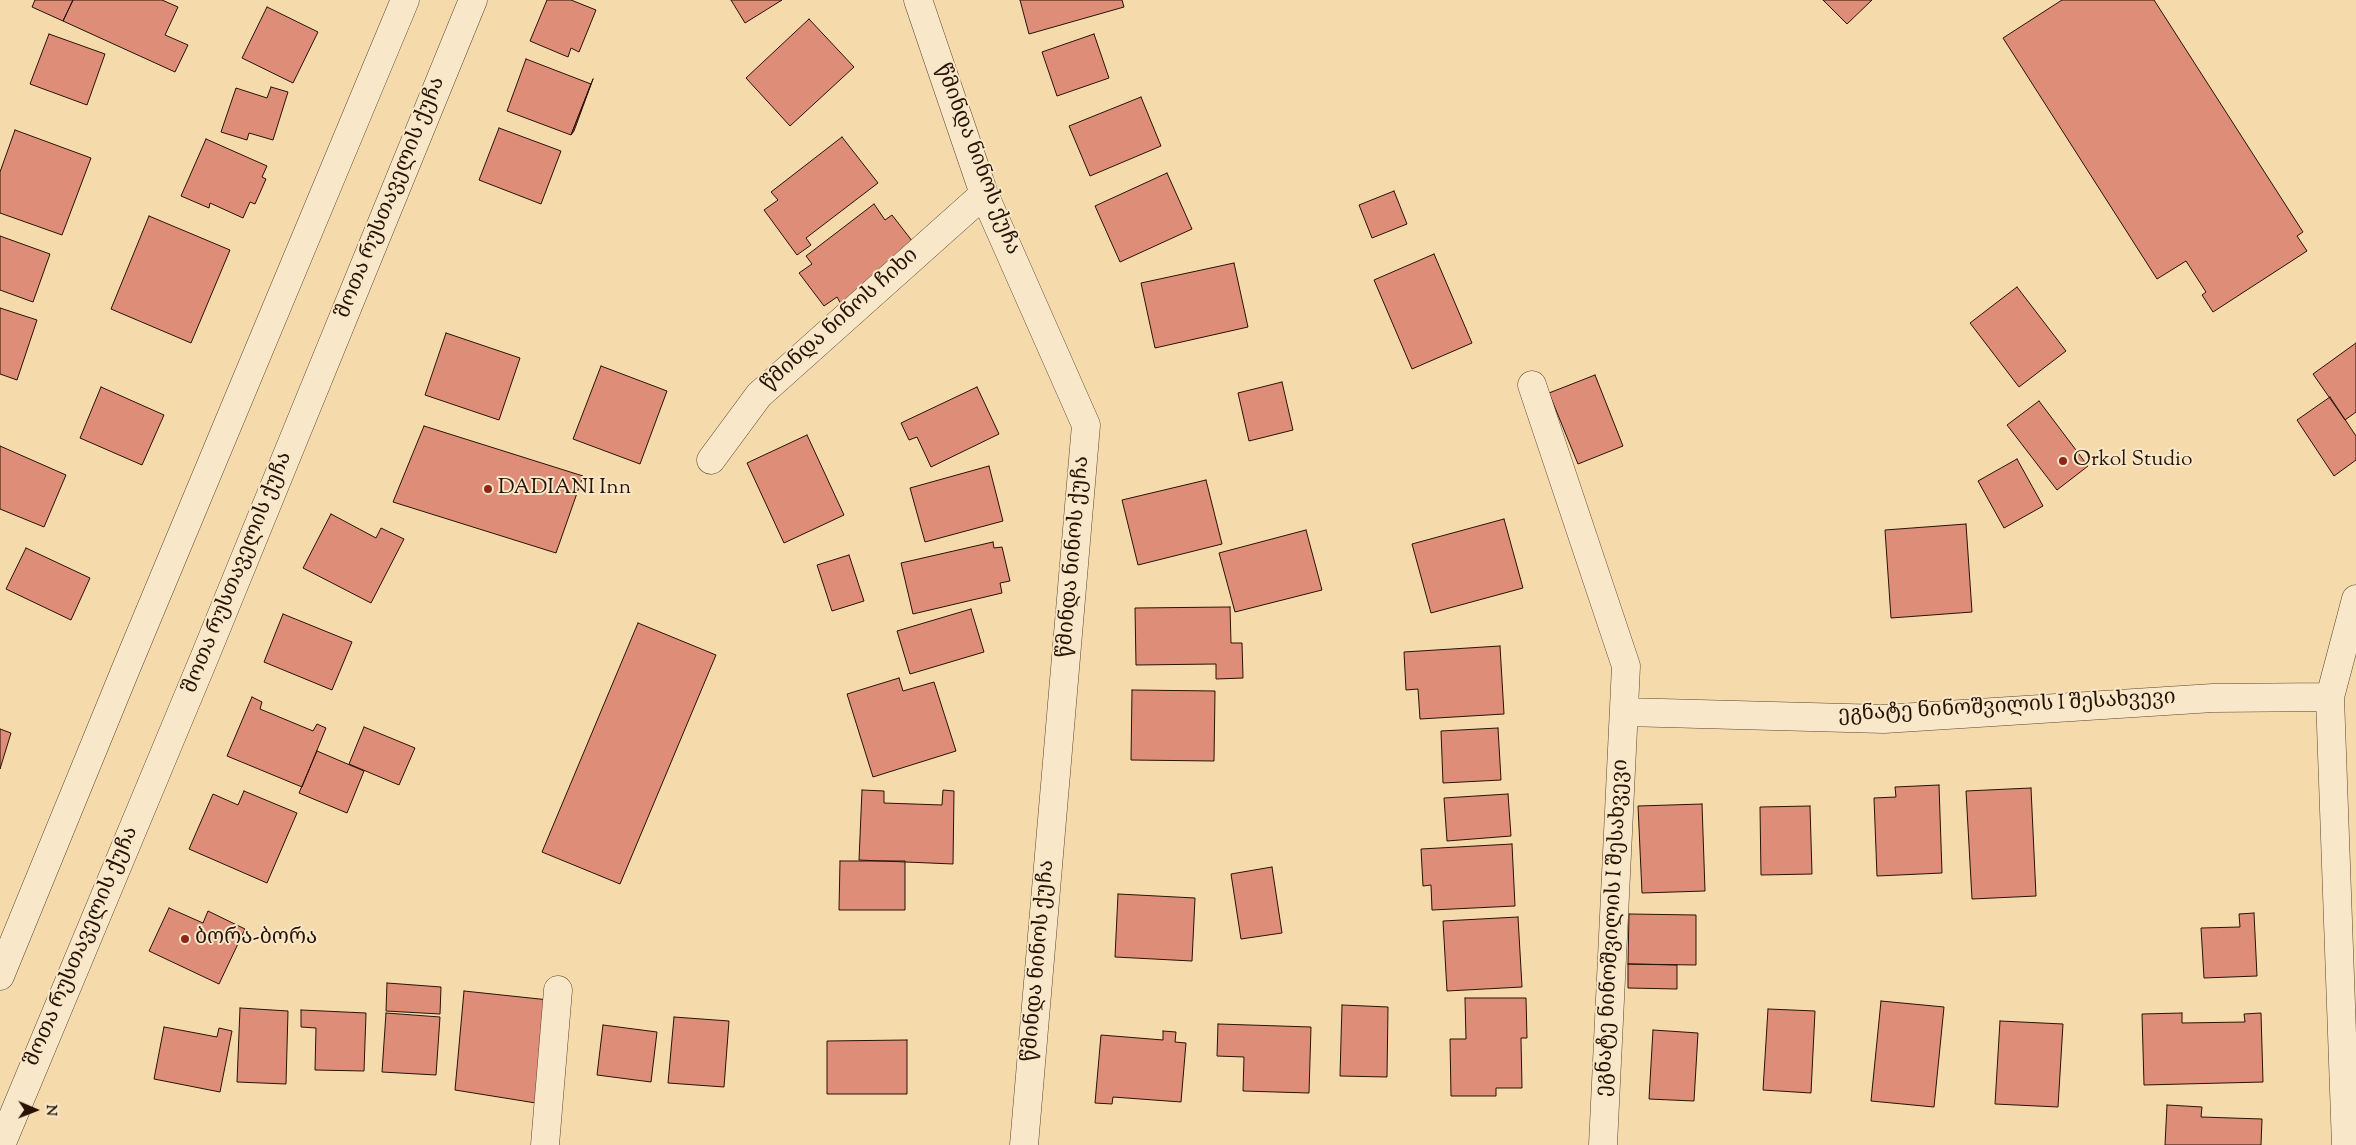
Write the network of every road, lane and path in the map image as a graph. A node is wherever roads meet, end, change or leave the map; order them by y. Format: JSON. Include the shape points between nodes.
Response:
{"nodes":[{"id":1,"x":405,"y":0,"type":"edge"},
{"id":2,"x":473,"y":0,"type":"edge"},
{"id":3,"x":918,"y":0,"type":"edge"},
{"id":4,"x":984,"y":194,"type":"junction"},
{"id":5,"x":1532,"y":386,"type":"dead end"},
{"id":6,"x":711,"y":460,"type":"dead end"},
{"id":7,"x":2356,"y":599,"type":"edge"},
{"id":8,"x":2330,"y":697,"type":"junction"},
{"id":9,"x":1625,"y":712,"type":"junction"},
{"id":10,"x":0,"y":976,"type":"edge"},
{"id":11,"x":558,"y":990,"type":"dead end"},
{"id":12,"x":1,"y":1145,"type":"edge"},
{"id":13,"x":545,"y":1145,"type":"edge"},
{"id":14,"x":1024,"y":1145,"type":"edge"},
{"id":15,"x":1603,"y":1145,"type":"edge"},
{"id":16,"x":2346,"y":1145,"type":"edge"}],
"edges":[{"from":1,"to":10,"type":"street"},
{"from":2,"to":12,"type":"street","name":"შოთა რუსთაველის ქუჩა"},
{"from":3,"to":4,"type":"street","name":"წმინდა ნინოს ქუჩა"},
{"from":4,"to":6,"type":"street","name":"წმინდა ნინოს ჩიხი","via":[[759,395]]},
{"from":4,"to":14,"type":"street","name":"წმინდა ნინოს ქუჩა","via":[[1086,425]]},
{"from":5,"to":9,"type":"street","name":"ეგნატე ნინოშვილის I შესახვევი","via":[[1626,666]]},
{"from":7,"to":8,"type":"street"},
{"from":8,"to":9,"type":"street","name":"ეგნატე ნინოშვილის I შესახვევი","via":[[2213,698],[1884,719]]},
{"from":8,"to":16,"type":"street"},
{"from":9,"to":15,"type":"street","name":"ეგნატე ნინოშვილის I შესახვევი"},
{"from":11,"to":13,"type":"street"}]}
